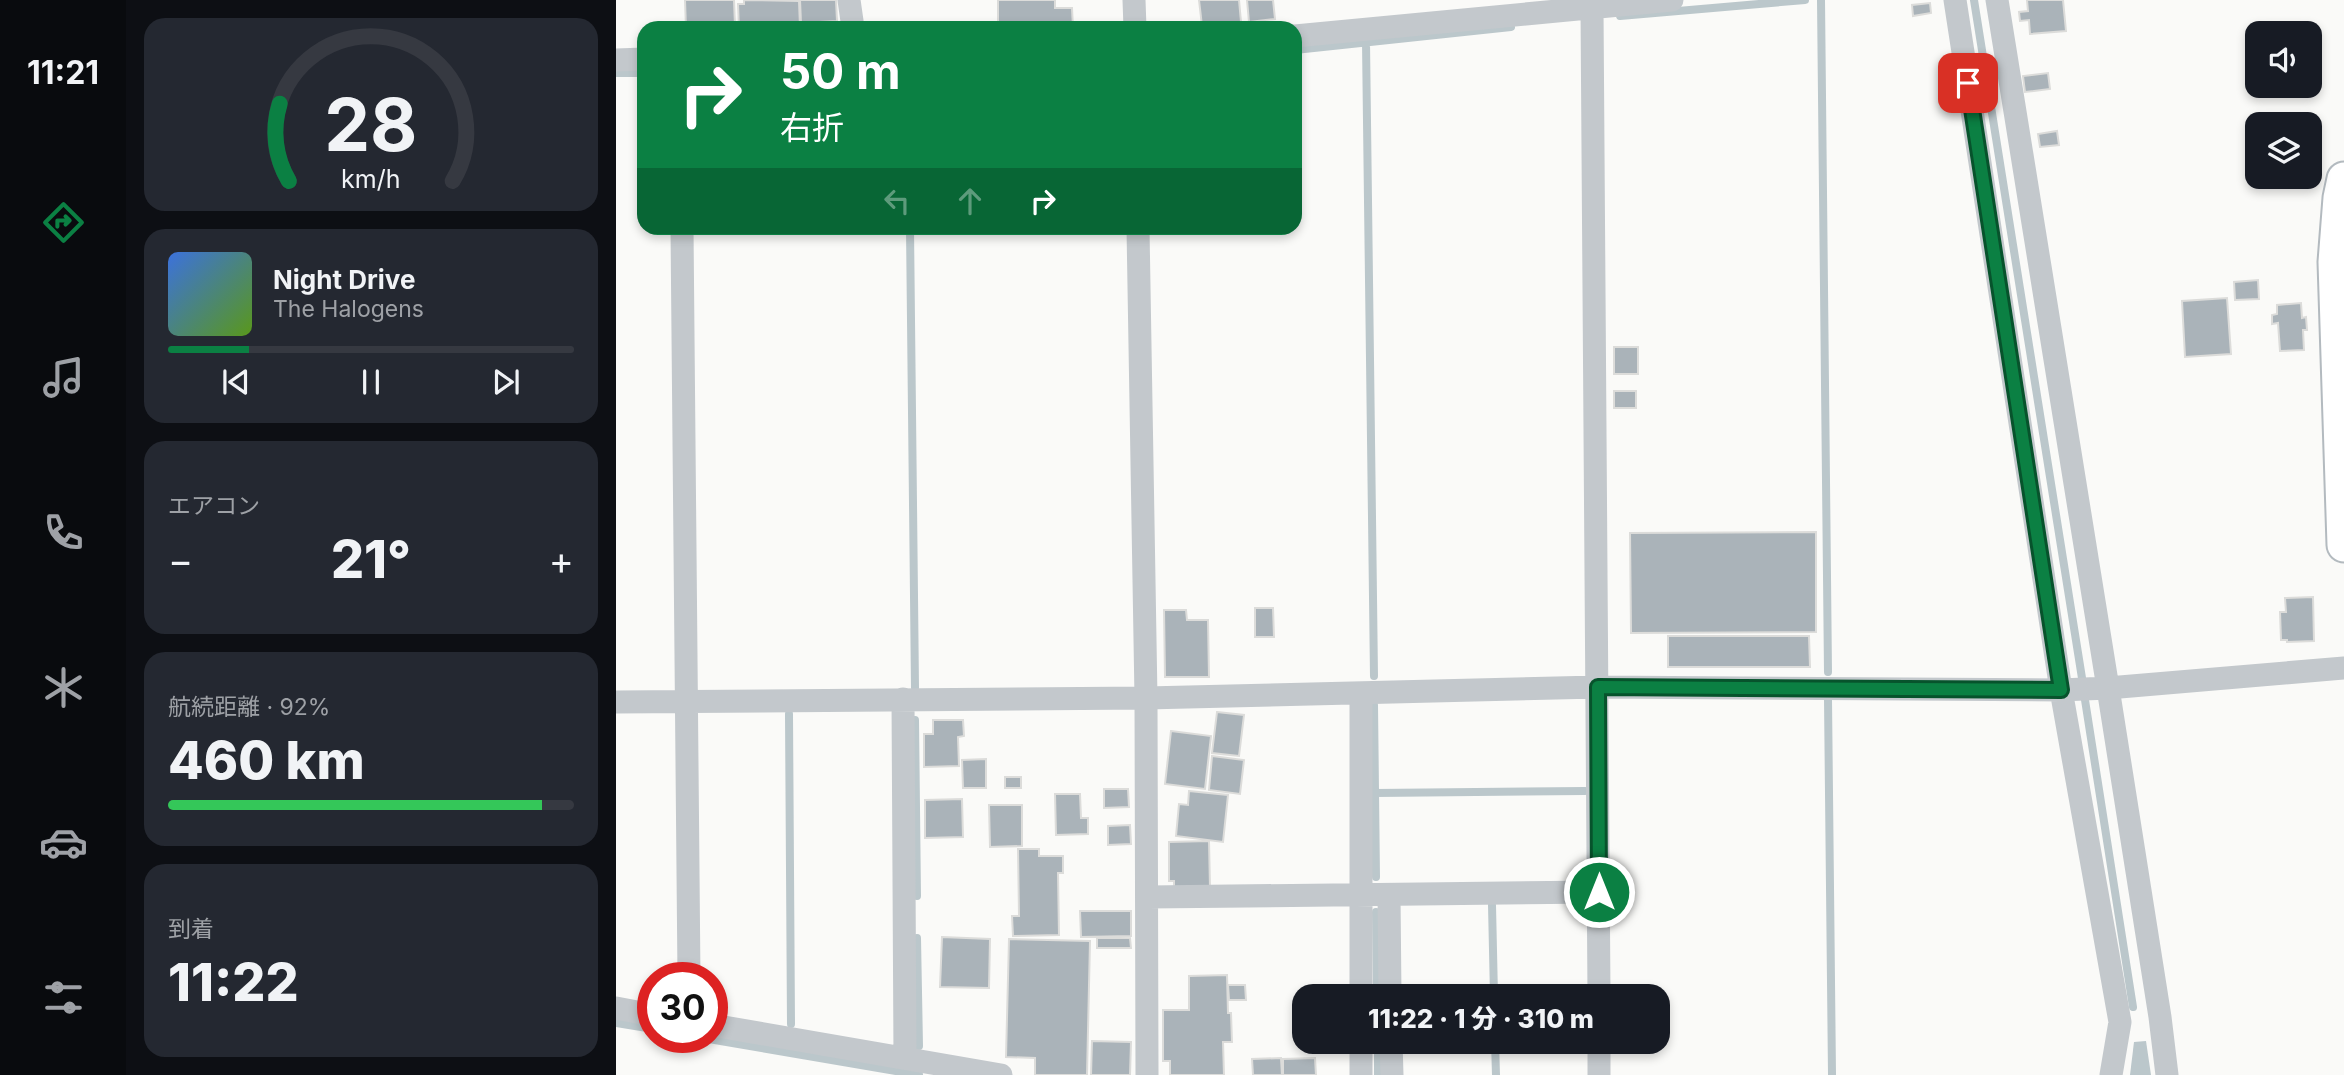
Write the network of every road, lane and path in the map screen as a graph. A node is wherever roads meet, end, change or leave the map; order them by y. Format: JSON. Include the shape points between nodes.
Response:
{"nodes":[{"id":1,"x":849,"y":0,"type":"edge"},
{"id":2,"x":1134,"y":0,"type":"edge"},
{"id":3,"x":1672,"y":0,"type":"edge"},
{"id":4,"x":1955,"y":0,"type":"edge"},
{"id":5,"x":1997,"y":0,"type":"edge"},
{"id":6,"x":1528,"y":7,"type":"edge"},
{"id":7,"x":1592,"y":8,"type":"junction"},
{"id":8,"x":852,"y":21,"type":"edge"},
{"id":9,"x":1135,"y":21,"type":"edge"},
{"id":10,"x":1302,"y":35,"type":"edge"},
{"id":11,"x":616,"y":60,"type":"edge"},
{"id":12,"x":637,"y":60,"type":"edge"},
{"id":13,"x":2344,"y":179,"type":"edge"},
{"id":14,"x":682,"y":235,"type":"edge"},
{"id":15,"x":1138,"y":235,"type":"edge"},
{"id":16,"x":2344,"y":544,"type":"edge"},
{"id":17,"x":2344,"y":668,"type":"edge"},
{"id":18,"x":1598,"y":687,"type":"junction"},
{"id":19,"x":2108,"y":688,"type":"junction"},
{"id":20,"x":2061,"y":690,"type":"junction"},
{"id":21,"x":1361,"y":693,"type":"junction"},
{"id":22,"x":1146,"y":698,"type":"junction"},
{"id":23,"x":903,"y":699,"type":"junction"},
{"id":24,"x":687,"y":701,"type":"junction"},
{"id":25,"x":616,"y":702,"type":"edge"},
{"id":26,"x":1599,"y":892,"type":"junction"},
{"id":27,"x":1362,"y":895,"type":"junction"},
{"id":28,"x":1389,"y":895,"type":"junction"},
{"id":29,"x":1148,"y":897,"type":"junction"},
{"id":30,"x":690,"y":962,"type":"edge"},
{"id":31,"x":1362,"y":984,"type":"edge"},
{"id":32,"x":1390,"y":984,"type":"edge"},
{"id":33,"x":1599,"y":984,"type":"edge"},
{"id":34,"x":616,"y":1008,"type":"edge"},
{"id":35,"x":637,"y":1012,"type":"edge"},
{"id":36,"x":2160,"y":1017,"type":"junction"},
{"id":37,"x":2120,"y":1022,"type":"junction"},
{"id":38,"x":728,"y":1028,"type":"edge"},
{"id":39,"x":1361,"y":1054,"type":"edge"},
{"id":40,"x":1391,"y":1054,"type":"edge"},
{"id":41,"x":1599,"y":1054,"type":"edge"},
{"id":42,"x":905,"y":1057,"type":"junction"},
{"id":43,"x":1001,"y":1075,"type":"edge"},
{"id":44,"x":1147,"y":1075,"type":"edge"},
{"id":45,"x":1361,"y":1075,"type":"edge"},
{"id":46,"x":1392,"y":1075,"type":"edge"},
{"id":47,"x":1599,"y":1075,"type":"edge"},
{"id":48,"x":2111,"y":1075,"type":"edge"},
{"id":49,"x":2167,"y":1075,"type":"edge"}],
"edges":[{"from":1,"to":8,"type":"street"},
{"from":2,"to":9,"type":"street"},
{"from":3,"to":7,"type":"street"},
{"from":4,"to":20,"type":"street"},
{"from":5,"to":19,"type":"street"},
{"from":6,"to":7,"type":"street"},
{"from":6,"to":10,"type":"street"},
{"from":7,"to":18,"type":"street"},
{"from":11,"to":12,"type":"street"},
{"from":13,"to":16,"type":"main road","via":[[2335,262]]},
{"from":14,"to":24,"type":"street"},
{"from":15,"to":22,"type":"street"},
{"from":17,"to":19,"type":"street"},
{"from":18,"to":20,"type":"street"},
{"from":18,"to":21,"type":"street"},
{"from":18,"to":26,"type":"street"},
{"from":19,"to":20,"type":"street"},
{"from":19,"to":36,"type":"street"},
{"from":20,"to":37,"type":"street"},
{"from":21,"to":22,"type":"street"},
{"from":21,"to":27,"type":"street"},
{"from":22,"to":23,"type":"street"},
{"from":22,"to":29,"type":"street"},
{"from":23,"to":24,"type":"street"},
{"from":23,"to":42,"type":"street"},
{"from":24,"to":25,"type":"street"},
{"from":24,"to":30,"type":"street"},
{"from":26,"to":28,"type":"street"},
{"from":26,"to":33,"type":"street"},
{"from":27,"to":28,"type":"street"},
{"from":27,"to":29,"type":"street"},
{"from":27,"to":31,"type":"street"},
{"from":28,"to":32,"type":"street"},
{"from":29,"to":44,"type":"street"},
{"from":34,"to":35,"type":"street"},
{"from":36,"to":37,"type":"street"},
{"from":36,"to":49,"type":"street"},
{"from":37,"to":48,"type":"street"},
{"from":38,"to":42,"type":"street"},
{"from":39,"to":45,"type":"street"},
{"from":40,"to":46,"type":"street"},
{"from":41,"to":47,"type":"street"},
{"from":42,"to":43,"type":"street"}]}
